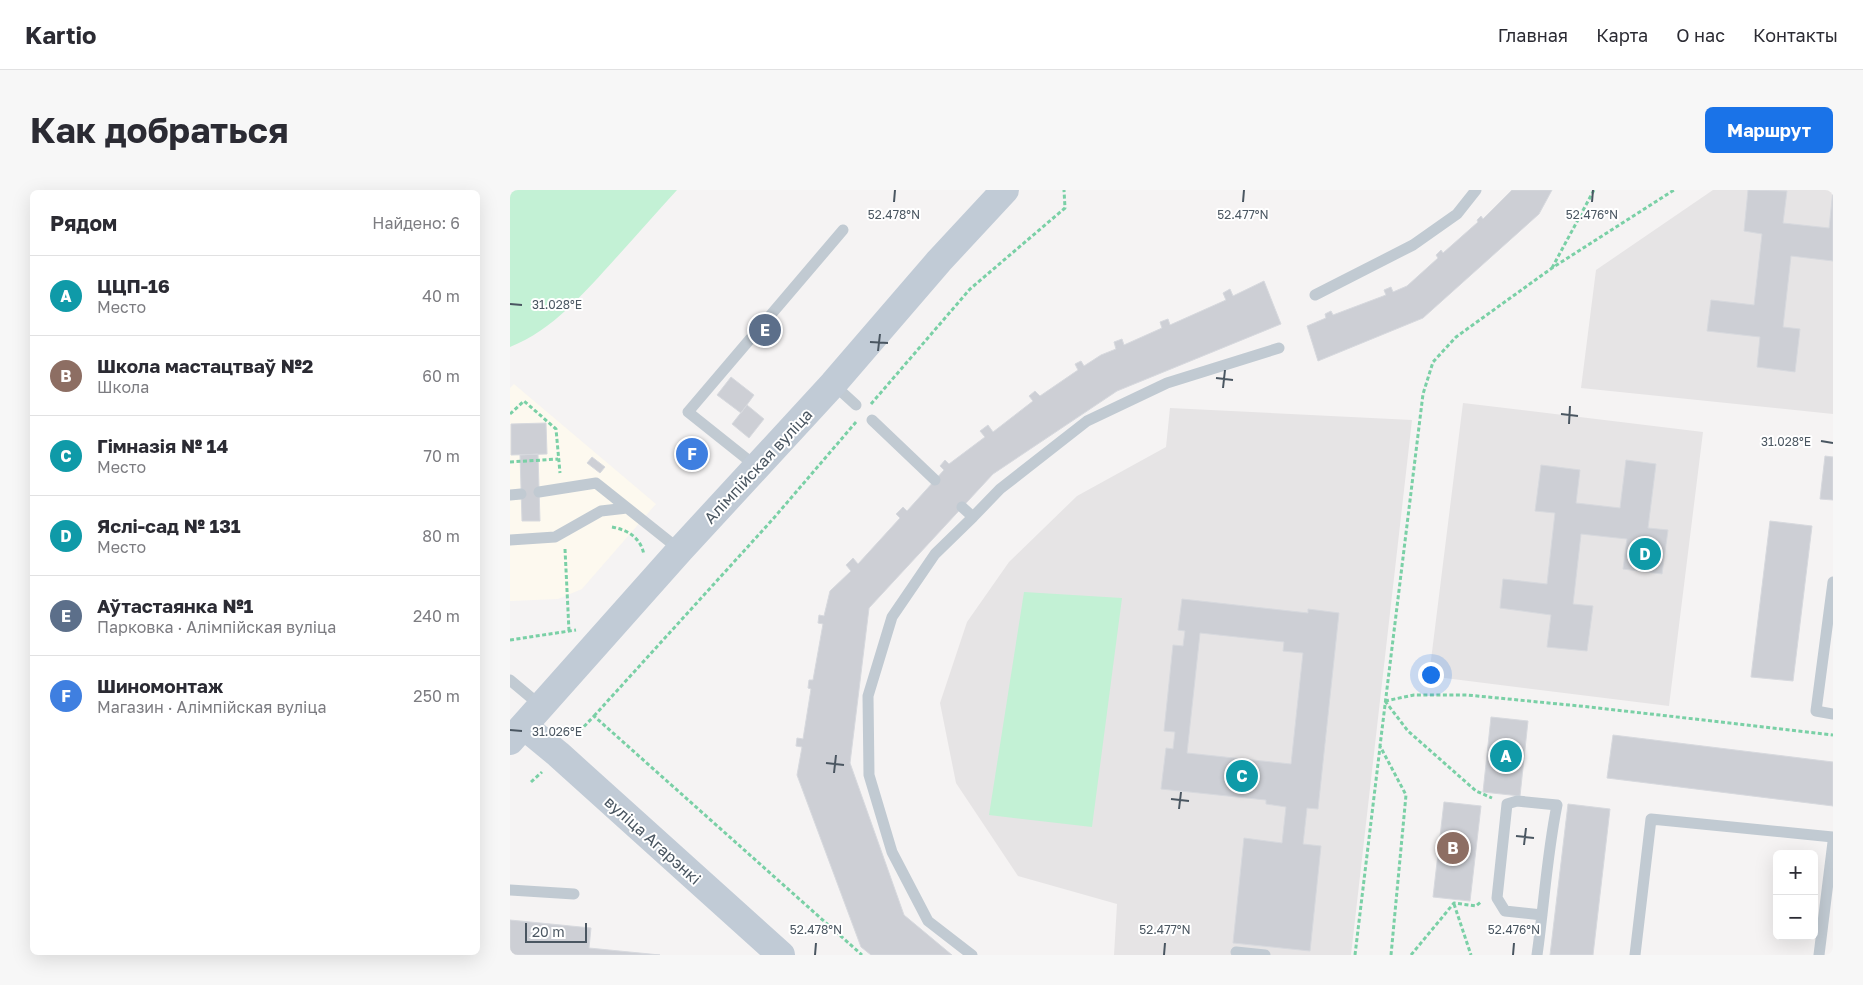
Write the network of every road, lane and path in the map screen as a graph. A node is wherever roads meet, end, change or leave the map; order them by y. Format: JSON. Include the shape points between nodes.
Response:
{"nodes":[{"id":1,"x":1005,"y":190,"type":"edge"},
{"id":2,"x":1064,"y":190,"type":"edge"},
{"id":3,"x":1476,"y":190,"type":"edge"},
{"id":4,"x":1594,"y":190,"type":"edge"},
{"id":5,"x":1674,"y":190,"type":"edge"},
{"id":6,"x":843,"y":230,"type":"dead end"},
{"id":7,"x":1552,"y":268,"type":"junction"},
{"id":8,"x":1315,"y":295,"type":"dead end"},
{"id":9,"x":1278,"y":348,"type":"dead end"},
{"id":10,"x":833,"y":384,"type":"junction"},
{"id":11,"x":868,"y":407,"type":"dead end"},
{"id":12,"x":863,"y":413,"type":"junction"},
{"id":13,"x":558,"y":460,"type":"dead end"},
{"id":14,"x":510,"y":462,"type":"edge"},
{"id":15,"x":756,"y":467,"type":"junction"},
{"id":16,"x":935,"y":480,"type":"dead end"},
{"id":17,"x":539,"y":492,"type":"dead end"},
{"id":18,"x":962,"y":507,"type":"dead end"},
{"id":19,"x":627,"y":508,"type":"junction"},
{"id":20,"x":972,"y":517,"type":"junction"},
{"id":21,"x":606,"y":526,"type":"dead end"},
{"id":22,"x":510,"y":540,"type":"edge"},
{"id":23,"x":680,"y":550,"type":"junction"},
{"id":24,"x":644,"y":557,"type":"dead end"},
{"id":25,"x":1833,"y":582,"type":"edge"},
{"id":26,"x":510,"y":680,"type":"edge"},
{"id":27,"x":1384,"y":701,"type":"junction"},
{"id":28,"x":1833,"y":714,"type":"edge"},
{"id":29,"x":594,"y":716,"type":"junction"},
{"id":30,"x":525,"y":725,"type":"edge"},
{"id":31,"x":1833,"y":735,"type":"edge"},
{"id":32,"x":575,"y":736,"type":"dead end"},
{"id":33,"x":1380,"y":746,"type":"junction"},
{"id":34,"x":542,"y":772,"type":"dead end"},
{"id":35,"x":531,"y":782,"type":"dead end"},
{"id":36,"x":1497,"y":799,"type":"dead end"},
{"id":37,"x":1833,"y":837,"type":"edge"},
{"id":38,"x":1833,"y":842,"type":"edge"},
{"id":39,"x":510,"y":890,"type":"edge"},
{"id":40,"x":574,"y":894,"type":"dead end"},
{"id":41,"x":1484,"y":899,"type":"dead end"},
{"id":42,"x":1454,"y":903,"type":"junction"},
{"id":43,"x":1542,"y":915,"type":"junction"},
{"id":44,"x":1236,"y":952,"type":"dead end"},
{"id":45,"x":781,"y":955,"type":"edge"},
{"id":46,"x":862,"y":955,"type":"edge"},
{"id":47,"x":972,"y":955,"type":"edge"},
{"id":48,"x":1265,"y":955,"type":"edge"},
{"id":49,"x":1355,"y":955,"type":"edge"},
{"id":50,"x":1391,"y":955,"type":"edge"},
{"id":51,"x":1411,"y":955,"type":"edge"},
{"id":52,"x":1471,"y":955,"type":"edge"},
{"id":53,"x":1537,"y":955,"type":"edge"},
{"id":54,"x":1635,"y":955,"type":"edge"},
{"id":55,"x":1819,"y":955,"type":"edge"}],
"edges":[{"from":1,"to":10,"type":"street","name":"Алімпійская вуліца"},
{"from":2,"to":11,"type":"path","via":[[1065,208],[970,289]]},
{"from":3,"to":8,"type":"lane","via":[[1457,214],[1412,245]]},
{"from":4,"to":7,"type":"path"},
{"from":5,"to":7,"type":"path"},
{"from":6,"to":15,"type":"lane","via":[[688,412]]},
{"from":7,"to":27,"type":"path","via":[[1456,336],[1433,362],[1423,394]]},
{"from":9,"to":20,"type":"lane","via":[[1167,383],[1087,421],[1000,489]]},
{"from":10,"to":12,"type":"lane"},
{"from":10,"to":15,"type":"street","name":"Алімпійская вуліца"},
{"from":12,"to":16,"type":"lane"},
{"from":12,"to":29,"type":"path","via":[[773,519]]},
{"from":13,"to":14,"type":"path"},
{"from":15,"to":23,"type":"street","name":"Алімпійская вуліца"},
{"from":17,"to":19,"type":"lane","via":[[596,483]]},
{"from":18,"to":20,"type":"lane"},
{"from":19,"to":22,"type":"lane","via":[[601,512],[556,537]]},
{"from":19,"to":23,"type":"lane"},
{"from":20,"to":47,"type":"lane","via":[[936,554],[892,617],[868,696],[869,775],[892,852],[928,921]]},
{"from":21,"to":24,"type":"path","via":[[631,534],[638,540]]},
{"from":23,"to":30,"type":"street","name":"Алімпійская вуліца"},
{"from":25,"to":28,"type":"lane","via":[[1816,711]]},
{"from":26,"to":30,"type":"lane"},
{"from":27,"to":31,"type":"path","via":[[1414,695],[1467,695]]},
{"from":27,"to":33,"type":"path"},
{"from":27,"to":36,"type":"path","via":[[1408,731],[1469,785]]},
{"from":29,"to":32,"type":"path"},
{"from":29,"to":46,"type":"path"},
{"from":30,"to":45,"type":"street","name":"вуліца Агарэнкі"},
{"from":33,"to":49,"type":"path"},
{"from":33,"to":50,"type":"path","via":[[1406,795]]},
{"from":34,"to":35,"type":"path"},
{"from":37,"to":54,"type":"lane","via":[[1651,819]]},
{"from":38,"to":55,"type":"lane"},
{"from":39,"to":40,"type":"lane"},
{"from":41,"to":42,"type":"path","via":[[1476,906]]},
{"from":42,"to":51,"type":"path"},
{"from":42,"to":52,"type":"path"},
{"from":43,"to":43,"type":"lane","via":[[1557,805],[1507,804],[1497,898],[1505,911]]},
{"from":43,"to":53,"type":"lane"},
{"from":44,"to":48,"type":"lane"}]}
